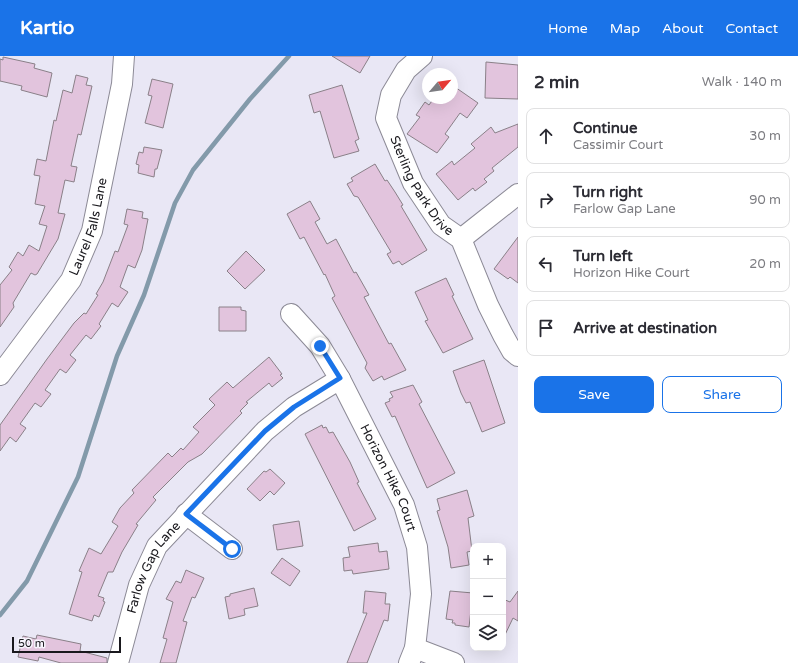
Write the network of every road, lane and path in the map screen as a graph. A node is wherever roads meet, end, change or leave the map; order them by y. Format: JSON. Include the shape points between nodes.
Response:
{"nodes":[{"id":1,"x":124,"y":56,"type":"edge"},
{"id":2,"x":422,"y":56,"type":"edge"},
{"id":3,"x":518,"y":194,"type":"edge"},
{"id":4,"x":462,"y":239,"type":"junction"},
{"id":5,"x":291,"y":314,"type":"dead end"},
{"id":6,"x":518,"y":356,"type":"edge"},
{"id":7,"x":0,"y":375,"type":"edge"},
{"id":8,"x":340,"y":378,"type":"junction"},
{"id":9,"x":186,"y":514,"type":"junction"},
{"id":10,"x":232,"y":549,"type":"dead end"},
{"id":11,"x":412,"y":656,"type":"edge"},
{"id":12,"x":118,"y":663,"type":"edge"},
{"id":13,"x":454,"y":663,"type":"edge"}],
"edges":[{"from":1,"to":7,"type":"street","name":"Laurel Falls Lane","via":[[122,84],[92,231],[71,280]]},
{"from":2,"to":4,"type":"street","name":"Sterling Park Drive","via":[[406,70],[391,95],[386,118],[413,183],[441,225]]},
{"from":3,"to":4,"type":"street"},
{"from":4,"to":6,"type":"street","name":"Sterling Park Drive","via":[[500,329],[512,351]]},
{"from":5,"to":8,"type":"street","name":"Horizon Hike Court","via":[[320,346]]},
{"from":8,"to":9,"type":"street","name":"Farlow Gap Lane","via":[[294,407],[265,431]]},
{"from":8,"to":11,"type":"street","name":"Horizon Hike Court","via":[[404,505],[417,547],[421,594]]},
{"from":9,"to":10,"type":"street"},
{"from":9,"to":12,"type":"street","name":"Farlow Gap Lane","via":[[157,546],[139,585]]},
{"from":11,"to":13,"type":"street"}]}
